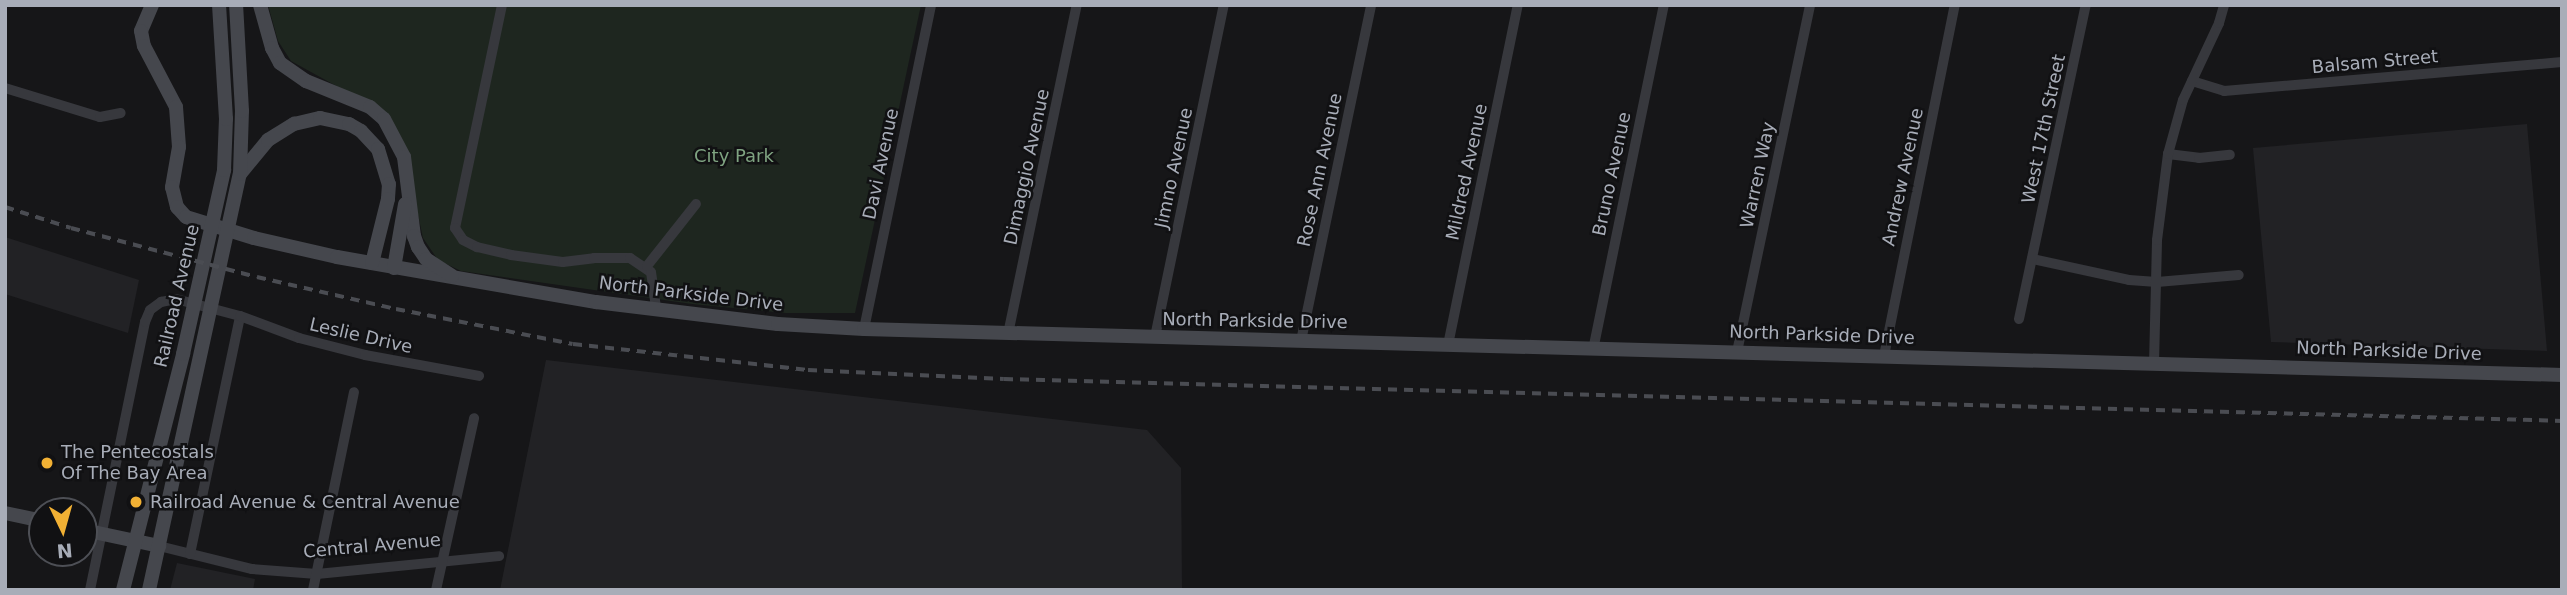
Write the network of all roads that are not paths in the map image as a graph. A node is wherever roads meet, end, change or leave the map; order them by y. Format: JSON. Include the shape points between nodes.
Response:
{"nodes":[{"id":1,"x":152,"y":5,"type":"edge"},
{"id":2,"x":204,"y":5,"type":"edge"},
{"id":3,"x":236,"y":5,"type":"edge"},
{"id":4,"x":260,"y":5,"type":"edge"},
{"id":5,"x":502,"y":5,"type":"edge"},
{"id":6,"x":930,"y":5,"type":"edge"},
{"id":7,"x":1077,"y":5,"type":"edge"},
{"id":8,"x":1224,"y":5,"type":"edge"},
{"id":9,"x":1371,"y":5,"type":"edge"},
{"id":10,"x":1518,"y":5,"type":"edge"},
{"id":11,"x":1664,"y":5,"type":"edge"},
{"id":12,"x":1810,"y":5,"type":"edge"},
{"id":13,"x":1955,"y":5,"type":"edge"},
{"id":14,"x":2086,"y":5,"type":"edge"},
{"id":15,"x":2224,"y":5,"type":"edge"},
{"id":16,"x":220,"y":13,"type":"edge"},
{"id":17,"x":2562,"y":62,"type":"edge"},
{"id":18,"x":2192,"y":81,"type":"junction"},
{"id":19,"x":5,"y":88,"type":"edge"},
{"id":20,"x":121,"y":113,"type":"dead end"},
{"id":21,"x":2168,"y":154,"type":"junction"},
{"id":22,"x":2230,"y":155,"type":"dead end"},
{"id":23,"x":240,"y":174,"type":"junction"},
{"id":24,"x":407,"y":192,"type":"junction"},
{"id":25,"x":696,"y":204,"type":"dead end"},
{"id":26,"x":2032,"y":259,"type":"junction"},
{"id":27,"x":372,"y":263,"type":"junction"},
{"id":28,"x":647,"y":266,"type":"junction"},
{"id":29,"x":394,"y":268,"type":"junction"},
{"id":30,"x":2239,"y":275,"type":"dead end"},
{"id":31,"x":459,"y":281,"type":"junction"},
{"id":32,"x":2157,"y":282,"type":"junction"},
{"id":33,"x":656,"y":309,"type":"junction"},
{"id":34,"x":240,"y":316,"type":"junction"},
{"id":35,"x":2020,"y":319,"type":"dead end"},
{"id":36,"x":864,"y":329,"type":"junction"},
{"id":37,"x":1008,"y":334,"type":"junction"},
{"id":38,"x":1155,"y":337,"type":"junction"},
{"id":39,"x":1301,"y":341,"type":"junction"},
{"id":40,"x":1448,"y":345,"type":"junction"},
{"id":41,"x":1593,"y":350,"type":"junction"},
{"id":42,"x":1737,"y":352,"type":"junction"},
{"id":43,"x":1884,"y":356,"type":"junction"},
{"id":44,"x":2154,"y":364,"type":"junction"},
{"id":45,"x":2562,"y":375,"type":"edge"},
{"id":46,"x":479,"y":376,"type":"dead end"},
{"id":47,"x":354,"y":392,"type":"dead end"},
{"id":48,"x":474,"y":418,"type":"dead end"},
{"id":49,"x":6,"y":515,"type":"edge"},
{"id":50,"x":28,"y":519,"type":"edge"},
{"id":51,"x":98,"y":533,"type":"edge"},
{"id":52,"x":102,"y":534,"type":"junction"},
{"id":53,"x":136,"y":541,"type":"junction"},
{"id":54,"x":159,"y":546,"type":"junction"},
{"id":55,"x":190,"y":554,"type":"junction"},
{"id":56,"x":499,"y":556,"type":"dead end"},
{"id":57,"x":442,"y":559,"type":"junction"},
{"id":58,"x":317,"y":574,"type":"junction"},
{"id":59,"x":90,"y":590,"type":"edge"},
{"id":60,"x":123,"y":590,"type":"edge"},
{"id":61,"x":149,"y":590,"type":"edge"},
{"id":62,"x":313,"y":590,"type":"edge"},
{"id":63,"x":436,"y":590,"type":"edge"}],
"edges":[{"from":1,"to":27,"type":"street","name":"North Parkside Drive","via":[[141,31],[144,46],[176,107],[179,147],[172,187],[181,212],[254,238]]},
{"from":2,"to":16,"type":"street"},
{"from":3,"to":23,"type":"street","name":"Railroad Avenue","via":[[242,110]]},
{"from":4,"to":24,"type":"street","via":[[280,63],[306,81],[370,107],[384,119],[404,157]]},
{"from":5,"to":28,"type":"street","via":[[455,228],[463,240],[477,247],[511,255],[563,262],[630,258]]},
{"from":6,"to":36,"type":"street","name":"Davi Avenue"},
{"from":7,"to":37,"type":"street","name":"Dimaggio Avenue"},
{"from":8,"to":38,"type":"street","name":"Jimno Avenue"},
{"from":9,"to":39,"type":"street","name":"Rose Ann Avenue"},
{"from":10,"to":40,"type":"street","name":"Mildred Avenue"},
{"from":11,"to":41,"type":"street","name":"Bruno Avenue"},
{"from":12,"to":42,"type":"street","name":"Warren Way"},
{"from":13,"to":43,"type":"street","name":"Andrew Avenue"},
{"from":14,"to":26,"type":"street","name":"West 17th Street"},
{"from":15,"to":18,"type":"street"},
{"from":16,"to":53,"type":"street","name":"Railroad Avenue","via":[[224,170]]},
{"from":17,"to":18,"type":"street","name":"Balsam Street","via":[[2224,91]]},
{"from":18,"to":21,"type":"street"},
{"from":19,"to":20,"type":"street","via":[[100,117]]},
{"from":21,"to":22,"type":"street"},
{"from":21,"to":32,"type":"street","via":[[2159,202]]},
{"from":23,"to":27,"type":"street","via":[[268,140],[294,124],[320,118],[360,131],[378,149],[389,184]]},
{"from":23,"to":54,"type":"street","name":"Railroad Avenue"},
{"from":24,"to":29,"type":"street"},
{"from":24,"to":31,"type":"street","via":[[418,247],[426,259]]},
{"from":25,"to":28,"type":"street"},
{"from":26,"to":32,"type":"street"},
{"from":26,"to":35,"type":"street","name":"West 17th Street"},
{"from":27,"to":29,"type":"street","name":"North Parkside Drive"},
{"from":28,"to":33,"type":"street"},
{"from":29,"to":31,"type":"street","name":"North Parkside Drive"},
{"from":30,"to":32,"type":"street"},
{"from":31,"to":33,"type":"street","name":"North Parkside Drive"},
{"from":32,"to":44,"type":"street"},
{"from":33,"to":36,"type":"street","name":"North Parkside Drive"},
{"from":34,"to":46,"type":"street","name":"Leslie Drive","via":[[326,345]]},
{"from":34,"to":52,"type":"street","name":"Leslie Drive","via":[[176,299],[150,310]]},
{"from":34,"to":55,"type":"street"},
{"from":36,"to":37,"type":"street","name":"North Parkside Drive"},
{"from":37,"to":38,"type":"street","name":"North Parkside Drive"},
{"from":38,"to":39,"type":"street","name":"North Parkside Drive"},
{"from":39,"to":40,"type":"street","name":"North Parkside Drive"},
{"from":40,"to":41,"type":"street","name":"North Parkside Drive"},
{"from":41,"to":42,"type":"street","name":"North Parkside Drive"},
{"from":42,"to":43,"type":"street","name":"North Parkside Drive"},
{"from":43,"to":44,"type":"street","name":"North Parkside Drive"},
{"from":44,"to":45,"type":"street","name":"North Parkside Drive"},
{"from":47,"to":58,"type":"street"},
{"from":48,"to":57,"type":"street"},
{"from":49,"to":50,"type":"street"},
{"from":51,"to":52,"type":"street","name":"Central Avenue"},
{"from":52,"to":53,"type":"street","name":"Central Avenue"},
{"from":52,"to":59,"type":"street"},
{"from":53,"to":54,"type":"street","name":"Central Avenue"},
{"from":53,"to":60,"type":"street","name":"Railroad Avenue"},
{"from":54,"to":55,"type":"street","name":"Central Avenue"},
{"from":54,"to":61,"type":"street","name":"Railroad Avenue"},
{"from":55,"to":58,"type":"street","name":"Central Avenue","via":[[252,569]]},
{"from":56,"to":57,"type":"street","name":"Central Avenue"},
{"from":57,"to":58,"type":"street","name":"Central Avenue"},
{"from":57,"to":63,"type":"street"},
{"from":58,"to":62,"type":"street"}]}
